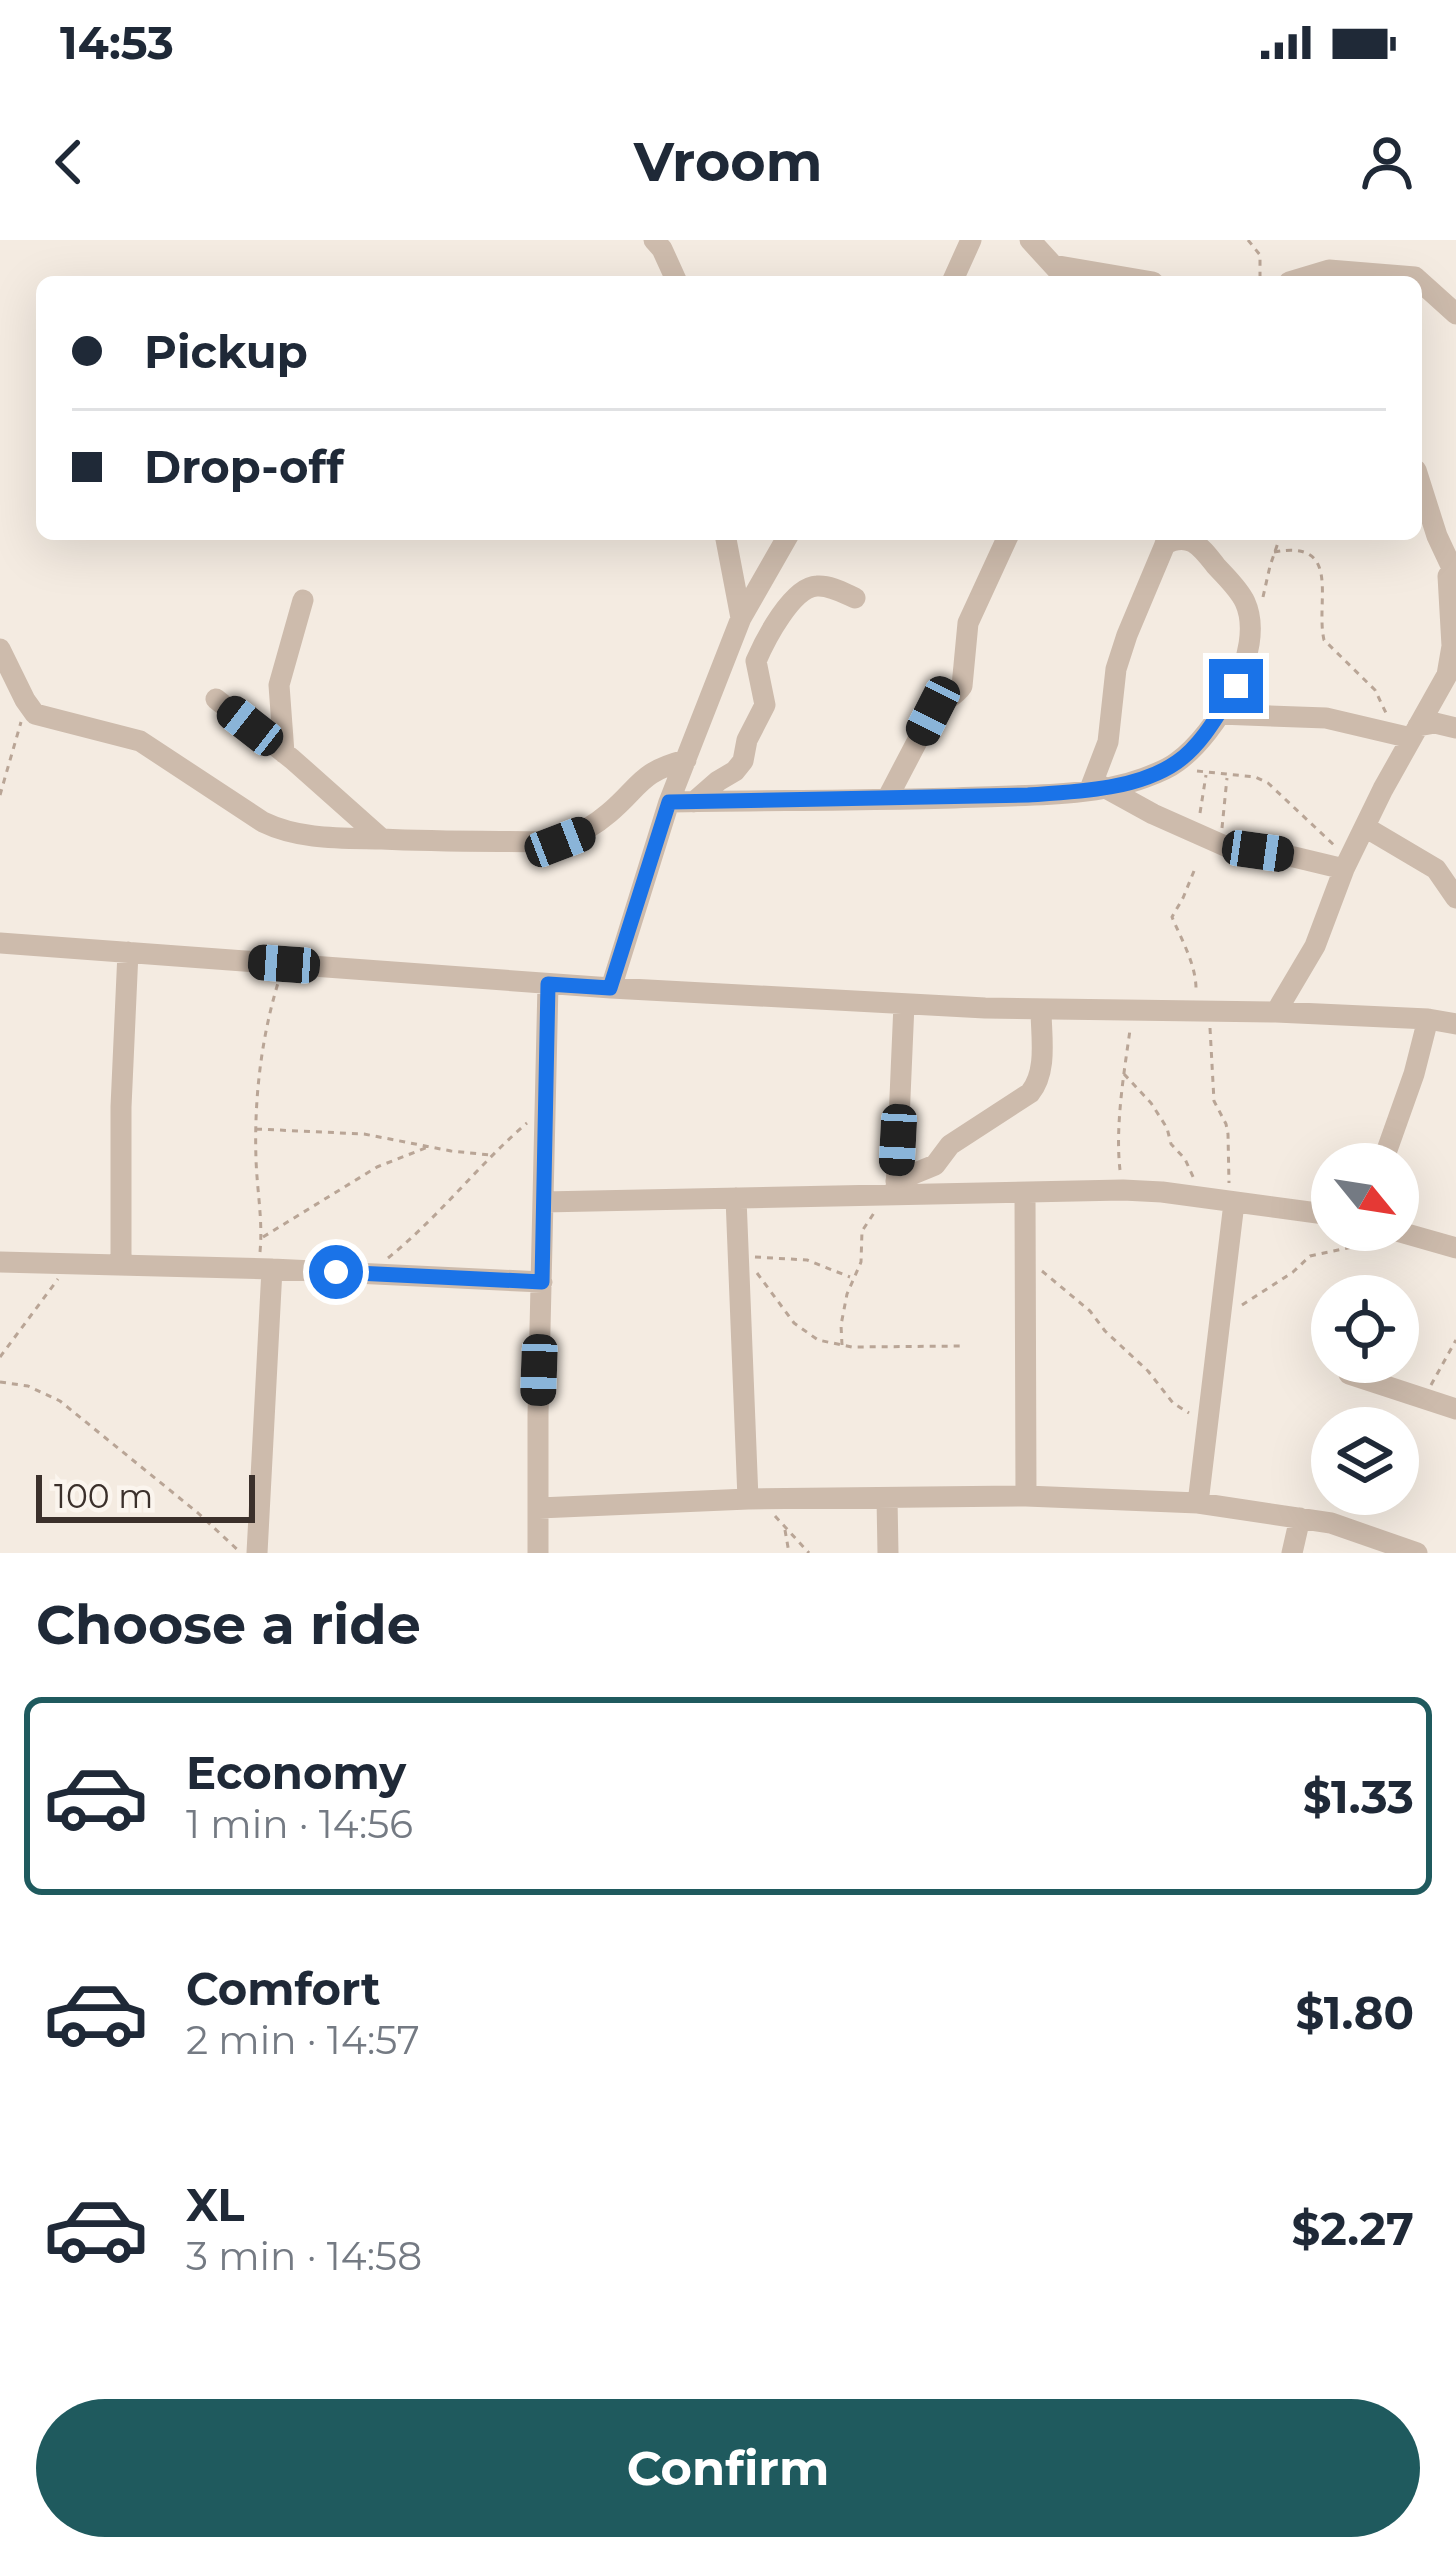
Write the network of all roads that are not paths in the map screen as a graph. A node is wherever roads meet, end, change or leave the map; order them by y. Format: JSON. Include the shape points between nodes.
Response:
{"nodes":[{"id":1,"x":654,"y":240,"type":"edge"},
{"id":2,"x":971,"y":240,"type":"edge"},
{"id":3,"x":1030,"y":240,"type":"edge"},
{"id":4,"x":1060,"y":273,"type":"edge"},
{"id":5,"x":674,"y":276,"type":"edge"},
{"id":6,"x":955,"y":276,"type":"edge"},
{"id":7,"x":1091,"y":276,"type":"edge"},
{"id":8,"x":1309,"y":276,"type":"edge"},
{"id":9,"x":1403,"y":276,"type":"edge"},
{"id":10,"x":1422,"y":283,"type":"edge"},
{"id":11,"x":1456,"y":314,"type":"edge"},
{"id":12,"x":1422,"y":489,"type":"edge"},
{"id":13,"x":726,"y":540,"type":"edge"},
{"id":14,"x":786,"y":540,"type":"edge"},
{"id":15,"x":1006,"y":540,"type":"edge"},
{"id":16,"x":1167,"y":540,"type":"edge"},
{"id":17,"x":1200,"y":540,"type":"edge"},
{"id":18,"x":1454,"y":566,"type":"edge"},
{"id":19,"x":855,"y":598,"type":"dead end"},
{"id":20,"x":303,"y":600,"type":"dead end"},
{"id":21,"x":741,"y":618,"type":"junction"},
{"id":22,"x":0,"y":649,"type":"edge"},
{"id":23,"x":216,"y":699,"type":"dead end"},
{"id":24,"x":1219,"y":713,"type":"junction"},
{"id":25,"x":1456,"y":728,"type":"edge"},
{"id":26,"x":1406,"y":732,"type":"junction"},
{"id":27,"x":284,"y":753,"type":"junction"},
{"id":28,"x":686,"y":760,"type":"junction"},
{"id":29,"x":1097,"y":788,"type":"junction"},
{"id":30,"x":887,"y":799,"type":"junction"},
{"id":31,"x":669,"y":802,"type":"junction"},
{"id":32,"x":694,"y":802,"type":"junction"},
{"id":33,"x":1365,"y":827,"type":"junction"},
{"id":34,"x":382,"y":839,"type":"junction"},
{"id":35,"x":1346,"y":864,"type":"junction"},
{"id":36,"x":1456,"y":898,"type":"edge"},
{"id":37,"x":0,"y":943,"type":"edge"},
{"id":38,"x":128,"y":952,"type":"junction"},
{"id":39,"x":548,"y":984,"type":"junction"},
{"id":40,"x":610,"y":988,"type":"junction"},
{"id":41,"x":904,"y":1004,"type":"junction"},
{"id":42,"x":1041,"y":1010,"type":"junction"},
{"id":43,"x":1276,"y":1012,"type":"junction"},
{"id":44,"x":1428,"y":1019,"type":"junction"},
{"id":45,"x":1456,"y":1024,"type":"edge"},
{"id":46,"x":1389,"y":1143,"type":"edge"},
{"id":47,"x":892,"y":1191,"type":"junction"},
{"id":48,"x":1025,"y":1193,"type":"junction"},
{"id":49,"x":736,"y":1198,"type":"junction"},
{"id":50,"x":543,"y":1202,"type":"junction"},
{"id":51,"x":1223,"y":1202,"type":"junction"},
{"id":52,"x":1311,"y":1212,"type":"edge"},
{"id":53,"x":1419,"y":1237,"type":"edge"},
{"id":54,"x":1456,"y":1248,"type":"edge"},
{"id":55,"x":0,"y":1262,"type":"edge"},
{"id":56,"x":121,"y":1265,"type":"junction"},
{"id":57,"x":265,"y":1269,"type":"junction"},
{"id":58,"x":542,"y":1282,"type":"junction"},
{"id":59,"x":1375,"y":1383,"type":"edge"},
{"id":60,"x":1456,"y":1409,"type":"edge"},
{"id":61,"x":1026,"y":1496,"type":"junction"},
{"id":62,"x":886,"y":1498,"type":"junction"},
{"id":63,"x":757,"y":1499,"type":"junction"},
{"id":64,"x":1198,"y":1503,"type":"junction"},
{"id":65,"x":539,"y":1508,"type":"junction"},
{"id":66,"x":1300,"y":1517,"type":"junction"},
{"id":67,"x":257,"y":1553,"type":"edge"},
{"id":68,"x":538,"y":1553,"type":"edge"},
{"id":69,"x":888,"y":1553,"type":"edge"},
{"id":70,"x":1292,"y":1553,"type":"edge"},
{"id":71,"x":1418,"y":1553,"type":"edge"}],
"edges":[{"from":1,"to":5,"type":"street"},
{"from":2,"to":6,"type":"street"},
{"from":3,"to":4,"type":"street"},
{"from":4,"to":7,"type":"street"},
{"from":8,"to":9,"type":"street"},
{"from":10,"to":11,"type":"street"},
{"from":12,"to":18,"type":"street"},
{"from":13,"to":21,"type":"street"},
{"from":14,"to":21,"type":"street"},
{"from":15,"to":30,"type":"street","via":[[968,623],[962,686],[933,711]]},
{"from":16,"to":29,"type":"street","via":[[1116,669]]},
{"from":17,"to":24,"type":"street","via":[[1243,598],[1250,632],[1244,666]]},
{"from":18,"to":26,"type":"street","via":[[1450,660],[1442,686]]},
{"from":19,"to":32,"type":"street","via":[[819,586],[791,602],[756,661],[765,705],[743,761]]},
{"from":20,"to":27,"type":"street","via":[[279,685]]},
{"from":21,"to":28,"type":"street"},
{"from":22,"to":34,"type":"street","via":[[35,714],[140,741],[278,829]]},
{"from":23,"to":27,"type":"street"},
{"from":24,"to":26,"type":"street"},
{"from":24,"to":29,"type":"street","via":[[1179,761]]},
{"from":25,"to":26,"type":"street","via":[[1435,723]]},
{"from":26,"to":33,"type":"street"},
{"from":27,"to":34,"type":"street"},
{"from":28,"to":31,"type":"street"},
{"from":28,"to":34,"type":"street","via":[[654,771],[583,833],[560,842]]},
{"from":29,"to":30,"type":"street"},
{"from":29,"to":35,"type":"street","via":[[1234,850]]},
{"from":30,"to":32,"type":"street"},
{"from":31,"to":32,"type":"street"},
{"from":31,"to":40,"type":"street"},
{"from":33,"to":35,"type":"street"},
{"from":33,"to":36,"type":"street","via":[[1436,868]]},
{"from":35,"to":43,"type":"street","via":[[1315,946]]},
{"from":37,"to":38,"type":"street"},
{"from":38,"to":39,"type":"street"},
{"from":38,"to":56,"type":"street"},
{"from":39,"to":40,"type":"street"},
{"from":39,"to":50,"type":"street"},
{"from":40,"to":41,"type":"street"},
{"from":41,"to":42,"type":"street"},
{"from":41,"to":47,"type":"street"},
{"from":42,"to":43,"type":"street"},
{"from":42,"to":47,"type":"street","via":[[1036,1086]]},
{"from":43,"to":44,"type":"street"},
{"from":44,"to":45,"type":"street"},
{"from":44,"to":46,"type":"street"},
{"from":47,"to":48,"type":"street"},
{"from":47,"to":49,"type":"street"},
{"from":48,"to":51,"type":"street","via":[[1123,1190]]},
{"from":48,"to":61,"type":"street"},
{"from":49,"to":50,"type":"street"},
{"from":49,"to":63,"type":"street"},
{"from":50,"to":58,"type":"street"},
{"from":51,"to":52,"type":"street"},
{"from":51,"to":64,"type":"street"},
{"from":53,"to":54,"type":"street"},
{"from":55,"to":56,"type":"street"},
{"from":56,"to":57,"type":"street"},
{"from":57,"to":58,"type":"street"},
{"from":57,"to":67,"type":"street"},
{"from":58,"to":65,"type":"street"},
{"from":59,"to":60,"type":"street"},
{"from":61,"to":62,"type":"street"},
{"from":61,"to":64,"type":"street"},
{"from":62,"to":63,"type":"street"},
{"from":62,"to":69,"type":"street"},
{"from":63,"to":65,"type":"street"},
{"from":64,"to":66,"type":"street"},
{"from":65,"to":68,"type":"street"},
{"from":66,"to":70,"type":"street"},
{"from":66,"to":71,"type":"street"}]}
